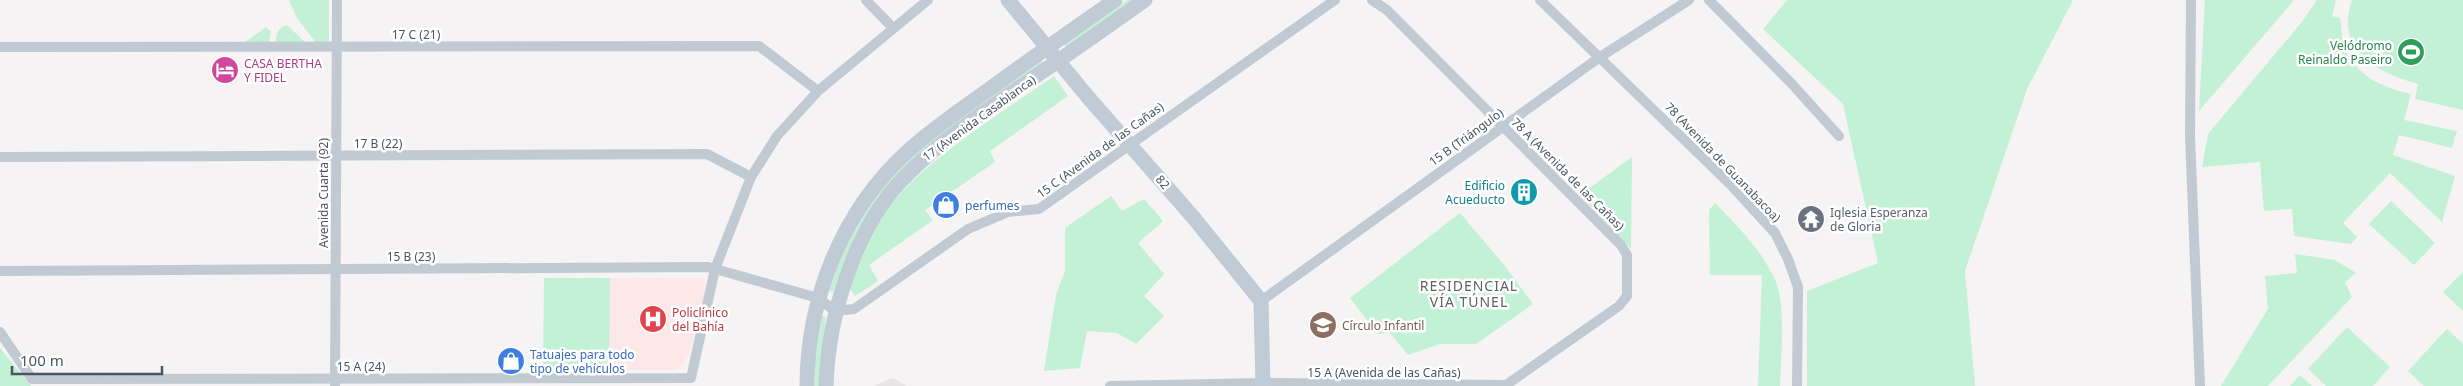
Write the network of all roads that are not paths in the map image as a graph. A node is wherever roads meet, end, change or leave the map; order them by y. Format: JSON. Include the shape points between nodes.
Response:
{"nodes":[{"id":1,"x":337,"y":0,"type":"edge"},
{"id":2,"x":866,"y":0,"type":"edge"},
{"id":3,"x":928,"y":0,"type":"edge"},
{"id":4,"x":1008,"y":0,"type":"edge"},
{"id":5,"x":1115,"y":0,"type":"edge"},
{"id":6,"x":1145,"y":0,"type":"edge"},
{"id":7,"x":1335,"y":0,"type":"edge"},
{"id":8,"x":1372,"y":0,"type":"edge"},
{"id":9,"x":1540,"y":0,"type":"edge"},
{"id":10,"x":1689,"y":0,"type":"edge"},
{"id":11,"x":1709,"y":0,"type":"edge"},
{"id":12,"x":2191,"y":0,"type":"edge"},
{"id":13,"x":892,"y":28,"type":"junction"},
{"id":14,"x":1048,"y":46,"type":"junction"},
{"id":15,"x":0,"y":47,"type":"edge"},
{"id":16,"x":336,"y":47,"type":"junction"},
{"id":17,"x":1600,"y":57,"type":"junction"},
{"id":18,"x":1058,"y":61,"type":"junction"},
{"id":19,"x":818,"y":90,"type":"junction"},
{"id":20,"x":1502,"y":126,"type":"junction"},
{"id":21,"x":1839,"y":136,"type":"dead end"},
{"id":22,"x":1129,"y":143,"type":"junction"},
{"id":23,"x":336,"y":155,"type":"junction"},
{"id":24,"x":0,"y":157,"type":"edge"},
{"id":25,"x":751,"y":177,"type":"junction"},
{"id":26,"x":336,"y":269,"type":"junction"},
{"id":27,"x":715,"y":269,"type":"junction"},
{"id":28,"x":0,"y":272,"type":"edge"},
{"id":29,"x":1627,"y":296,"type":"joint"},
{"id":30,"x":818,"y":298,"type":"junction"},
{"id":31,"x":1261,"y":301,"type":"junction"},
{"id":32,"x":835,"y":311,"type":"junction"},
{"id":33,"x":0,"y":332,"type":"edge"},
{"id":34,"x":335,"y":382,"type":"edge"},
{"id":35,"x":1263,"y":385,"type":"edge"},
{"id":36,"x":807,"y":386,"type":"edge"},
{"id":37,"x":826,"y":386,"type":"edge"},
{"id":38,"x":1110,"y":386,"type":"edge"},
{"id":39,"x":1797,"y":386,"type":"edge"},
{"id":40,"x":2200,"y":386,"type":"edge"}],
"edges":[{"from":1,"to":16,"type":"street","name":"Avenida Cuarta (92)"},
{"from":2,"to":13,"type":"street"},
{"from":3,"to":13,"type":"street"},
{"from":4,"to":14,"type":"main road","name":"82"},
{"from":5,"to":14,"type":"main road","name":"17 (Avenida Casablanca)"},
{"from":6,"to":18,"type":"main road","name":"17 (Avenida Casablanca)"},
{"from":7,"to":22,"type":"street","name":"15 C (Avenida de las Cañas)"},
{"from":8,"to":20,"type":"street","name":"78 A (Avenida de las Cañas)","via":[[1387,10]]},
{"from":9,"to":17,"type":"street","name":"78 (Avenida de Guanabacoa)"},
{"from":10,"to":17,"type":"street","name":"15 B (Triángulo)"},
{"from":11,"to":21,"type":"street"},
{"from":12,"to":40,"type":"street","via":[[2190,136]]},
{"from":13,"to":19,"type":"street"},
{"from":14,"to":18,"type":"main road","name":"82"},
{"from":14,"to":30,"type":"main road","name":"17 (Avenida Casablanca)","via":[[943,123],[906,153],[874,187],[843,237]]},
{"from":15,"to":16,"type":"street","name":"17 C (21)"},
{"from":16,"to":19,"type":"street","name":"17 C (21)","via":[[759,46]]},
{"from":16,"to":23,"type":"street","name":"Avenida Cuarta (92)"},
{"from":17,"to":20,"type":"street","name":"15 B (Triángulo)"},
{"from":17,"to":39,"type":"street","name":"78 (Avenida de Guanabacoa)","via":[[1732,186],[1774,232],[1798,287]]},
{"from":18,"to":22,"type":"main road","name":"82"},
{"from":18,"to":32,"type":"main road","name":"17 (Avenida Casablanca)","via":[[954,134],[898,184],[880,208],[855,255]]},
{"from":19,"to":25,"type":"street","via":[[777,136]]},
{"from":20,"to":29,"type":"street","name":"78 A (Avenida de las Cañas)","via":[[1622,245],[1627,255]]},
{"from":20,"to":31,"type":"street","name":"15 B (Triángulo)"},
{"from":22,"to":31,"type":"main road","name":"82"},
{"from":22,"to":32,"type":"street","name":"15 C (Avenida de las Cañas)","via":[[1039,208],[1008,212],[968,230],[861,306]]},
{"from":23,"to":24,"type":"street","name":"17 B (22)"},
{"from":23,"to":25,"type":"street","name":"17 B (22)","via":[[707,154]]},
{"from":23,"to":26,"type":"street","name":"Avenida Cuarta (92)"},
{"from":25,"to":27,"type":"street"},
{"from":26,"to":27,"type":"street","name":"15 B (23)"},
{"from":26,"to":28,"type":"street","name":"15 B (23)"},
{"from":26,"to":34,"type":"street","name":"Avenida Cuarta (92)"},
{"from":27,"to":30,"type":"street","name":"15 B (23)"},
{"from":27,"to":34,"type":"street","name":"15 A (24)","via":[[691,378]]},
{"from":29,"to":35,"type":"street","name":"15 A (Avenida de las Cañas)","via":[[1619,306],[1506,385]]},
{"from":30,"to":32,"type":"street"},
{"from":30,"to":36,"type":"main road","name":"17 (Avenida Casablanca)","via":[[809,343]]},
{"from":31,"to":35,"type":"main road"},
{"from":32,"to":37,"type":"main road","name":"17 (Avenida Casablanca)"},
{"from":33,"to":34,"type":"street","name":"15 A (24)","via":[[32,379]]},
{"from":35,"to":38,"type":"street","name":"15 A (Avenida de las Cañas)"}]}
